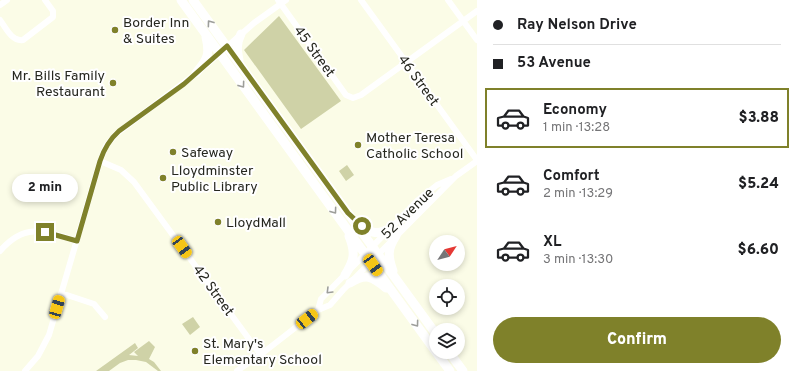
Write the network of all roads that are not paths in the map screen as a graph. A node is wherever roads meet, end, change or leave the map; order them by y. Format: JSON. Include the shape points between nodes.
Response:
{"nodes":[{"id":1,"x":6,"y":0,"type":"edge"},
{"id":2,"x":45,"y":0,"type":"edge"},
{"id":3,"x":181,"y":0,"type":"edge"},
{"id":4,"x":193,"y":0,"type":"edge"},
{"id":5,"x":361,"y":0,"type":"edge"},
{"id":6,"x":448,"y":0,"type":"edge"},
{"id":7,"x":281,"y":1,"type":"edge"},
{"id":8,"x":0,"y":5,"type":"edge"},
{"id":9,"x":477,"y":11,"type":"edge"},
{"id":10,"x":0,"y":20,"type":"edge"},
{"id":11,"x":463,"y":21,"type":"junction"},
{"id":12,"x":205,"y":33,"type":"junction"},
{"id":13,"x":241,"y":34,"type":"junction"},
{"id":14,"x":477,"y":40,"type":"edge"},
{"id":15,"x":227,"y":46,"type":"junction"},
{"id":16,"x":220,"y":53,"type":"junction"},
{"id":17,"x":406,"y":62,"type":"junction"},
{"id":18,"x":240,"y":64,"type":"junction"},
{"id":19,"x":196,"y":73,"type":"junction"},
{"id":20,"x":477,"y":160,"type":"edge"},
{"id":21,"x":100,"y":161,"type":"junction"},
{"id":22,"x":456,"y":176,"type":"junction"},
{"id":23,"x":313,"y":192,"type":"dead end"},
{"id":24,"x":324,"y":198,"type":"junction"},
{"id":25,"x":348,"y":213,"type":"junction"},
{"id":26,"x":343,"y":224,"type":"junction"},
{"id":27,"x":393,"y":227,"type":"junction"},
{"id":28,"x":396,"y":236,"type":"junction"},
{"id":29,"x":77,"y":241,"type":"junction"},
{"id":30,"x":0,"y":251,"type":"edge"},
{"id":31,"x":375,"y":251,"type":"junction"},
{"id":32,"x":368,"y":258,"type":"junction"},
{"id":33,"x":348,"y":279,"type":"junction"},
{"id":34,"x":396,"y":280,"type":"junction"},
{"id":35,"x":61,"y":293,"type":"junction"},
{"id":36,"x":395,"y":296,"type":"junction"},
{"id":37,"x":318,"y":310,"type":"junction"},
{"id":38,"x":105,"y":317,"type":"dead end"},
{"id":39,"x":429,"y":325,"type":"edge"},
{"id":40,"x":429,"y":342,"type":"edge"},
{"id":41,"x":260,"y":354,"type":"junction"},
{"id":42,"x":441,"y":359,"type":"edge"},
{"id":43,"x":455,"y":359,"type":"edge"},
{"id":44,"x":25,"y":371,"type":"edge"},
{"id":45,"x":236,"y":371,"type":"edge"},
{"id":46,"x":450,"y":371,"type":"edge"},
{"id":47,"x":463,"y":371,"type":"edge"}],
"edges":[{"from":1,"to":8,"type":"street"},
{"from":2,"to":10,"type":"street","via":[[53,11],[53,17],[23,40],[13,38]]},
{"from":3,"to":12,"type":"highway"},
{"from":15,"to":4,"type":"highway","one_way":true},
{"from":5,"to":17,"type":"street","name":"46 Street"},
{"from":6,"to":11,"type":"street"},
{"from":7,"to":13,"type":"street"},
{"from":7,"to":17,"type":"street","name":"45 Street","via":[[346,95],[351,98],[355,98]]},
{"from":9,"to":11,"type":"street"},
{"from":11,"to":14,"type":"street"},
{"from":11,"to":17,"type":"street"},
{"from":12,"to":16,"type":"highway"},
{"from":12,"to":19,"type":"highway","via":[[208,55]]},
{"from":13,"to":15,"type":"street"},
{"from":13,"to":18,"type":"highway","via":[[237,42]]},
{"from":15,"to":16,"type":"street"},
{"from":15,"to":18,"type":"highway"},
{"from":16,"to":19,"type":"street"},
{"from":16,"to":24,"type":"highway","one_way":true},
{"from":17,"to":20,"type":"street","name":"46 Street"},
{"from":18,"to":25,"type":"highway"},
{"from":19,"to":21,"type":"street","via":[[116,134],[106,146]]},
{"from":20,"to":22,"type":"street","name":"52 Avenue"},
{"from":21,"to":29,"type":"street"},
{"from":21,"to":41,"type":"street","name":"42 Street","via":[[120,170],[134,182]]},
{"from":22,"to":27,"type":"street","name":"52 Avenue","via":[[425,194]]},
{"from":22,"to":28,"type":"street","name":"52 Avenue"},
{"from":23,"to":24,"type":"highway"},
{"from":24,"to":26,"type":"highway","one_way":true},
{"from":25,"to":27,"type":"highway","via":[[373,232],[378,233]]},
{"from":25,"to":31,"type":"highway"},
{"from":26,"to":32,"type":"highway"},
{"from":26,"to":33,"type":"highway","via":[[352,243],[353,253]]},
{"from":27,"to":31,"type":"street","name":"52 Avenue"},
{"from":28,"to":31,"type":"street","name":"52 Avenue"},
{"from":28,"to":34,"type":"highway","via":[[390,244],[389,260]]},
{"from":29,"to":30,"type":"street","via":[[45,232],[31,232],[15,238]]},
{"from":29,"to":35,"type":"street"},
{"from":31,"to":32,"type":"street","name":"52 Avenue"},
{"from":31,"to":34,"type":"highway"},
{"from":32,"to":33,"type":"street","name":"52 Avenue"},
{"from":32,"to":33,"type":"street","name":"52 Avenue"},
{"from":32,"to":36,"type":"highway"},
{"from":33,"to":36,"type":"highway","via":[[368,276]]},
{"from":33,"to":37,"type":"street","name":"52 Avenue","via":[[330,305]]},
{"from":33,"to":37,"type":"street","name":"52 Avenue","one_way":true,"via":[[321,299]]},
{"from":34,"to":39,"type":"highway"},
{"from":35,"to":38,"type":"street","via":[[94,304]]},
{"from":35,"to":44,"type":"street","via":[[44,346]]},
{"from":36,"to":40,"type":"highway","one_way":true},
{"from":37,"to":41,"type":"street","name":"52 Avenue"},
{"from":41,"to":45,"type":"street","name":"52 Avenue"},
{"from":42,"to":46,"type":"highway"},
{"from":43,"to":47,"type":"highway"}]}
